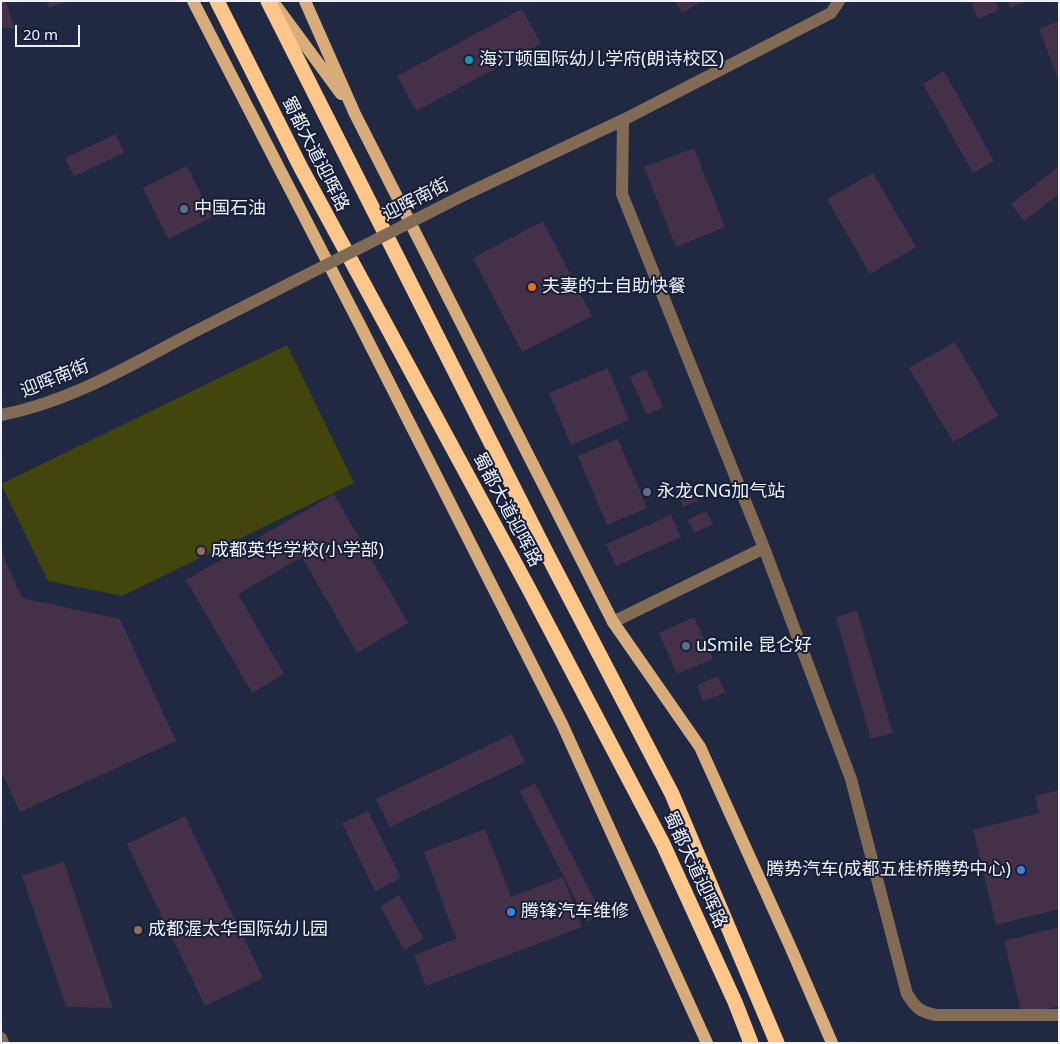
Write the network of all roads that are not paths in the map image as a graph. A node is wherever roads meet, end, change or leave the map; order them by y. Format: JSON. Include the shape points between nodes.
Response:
{"nodes":[{"id":1,"x":193,"y":1,"type":"edge"},
{"id":2,"x":217,"y":1,"type":"edge"},
{"id":3,"x":268,"y":1,"type":"edge"},
{"id":4,"x":272,"y":1,"type":"edge"},
{"id":5,"x":305,"y":1,"type":"edge"},
{"id":6,"x":839,"y":1,"type":"edge"},
{"id":7,"x":355,"y":114,"type":"junction"},
{"id":8,"x":622,"y":120,"type":"junction"},
{"id":9,"x":1,"y":415,"type":"edge"},
{"id":10,"x":764,"y":548,"type":"junction"},
{"id":11,"x":614,"y":622,"type":"junction"},
{"id":12,"x":1059,"y":1015,"type":"edge"},
{"id":13,"x":1,"y":1038,"type":"edge"},
{"id":14,"x":3,"y":1043,"type":"edge"},
{"id":15,"x":707,"y":1043,"type":"edge"},
{"id":16,"x":751,"y":1043,"type":"edge"},
{"id":17,"x":777,"y":1043,"type":"edge"},
{"id":18,"x":832,"y":1043,"type":"edge"}],
"edges":[{"from":1,"to":15,"type":"main road","via":[[562,724]]},
{"from":2,"to":16,"type":"highway","name":"蜀都大道迎晖路","via":[[301,168],[663,844]]},
{"from":3,"to":17,"type":"highway","name":"蜀都大道迎晖路","via":[[672,794]]},
{"from":4,"to":7,"type":"main road"},
{"from":5,"to":7,"type":"main road"},
{"from":6,"to":8,"type":"street","name":"迎晖南街","via":[[831,13]]},
{"from":7,"to":11,"type":"main road"},
{"from":8,"to":9,"type":"street","name":"迎晖南街","bridge":true,"via":[[466,194],[60,400]]},
{"from":8,"to":10,"type":"street","via":[[622,194]]},
{"from":10,"to":11,"type":"street"},
{"from":10,"to":12,"type":"street","via":[[851,779],[907,994],[915,1007],[936,1015]]},
{"from":11,"to":18,"type":"main road","via":[[700,747]]},
{"from":13,"to":14,"type":"street"}]}
